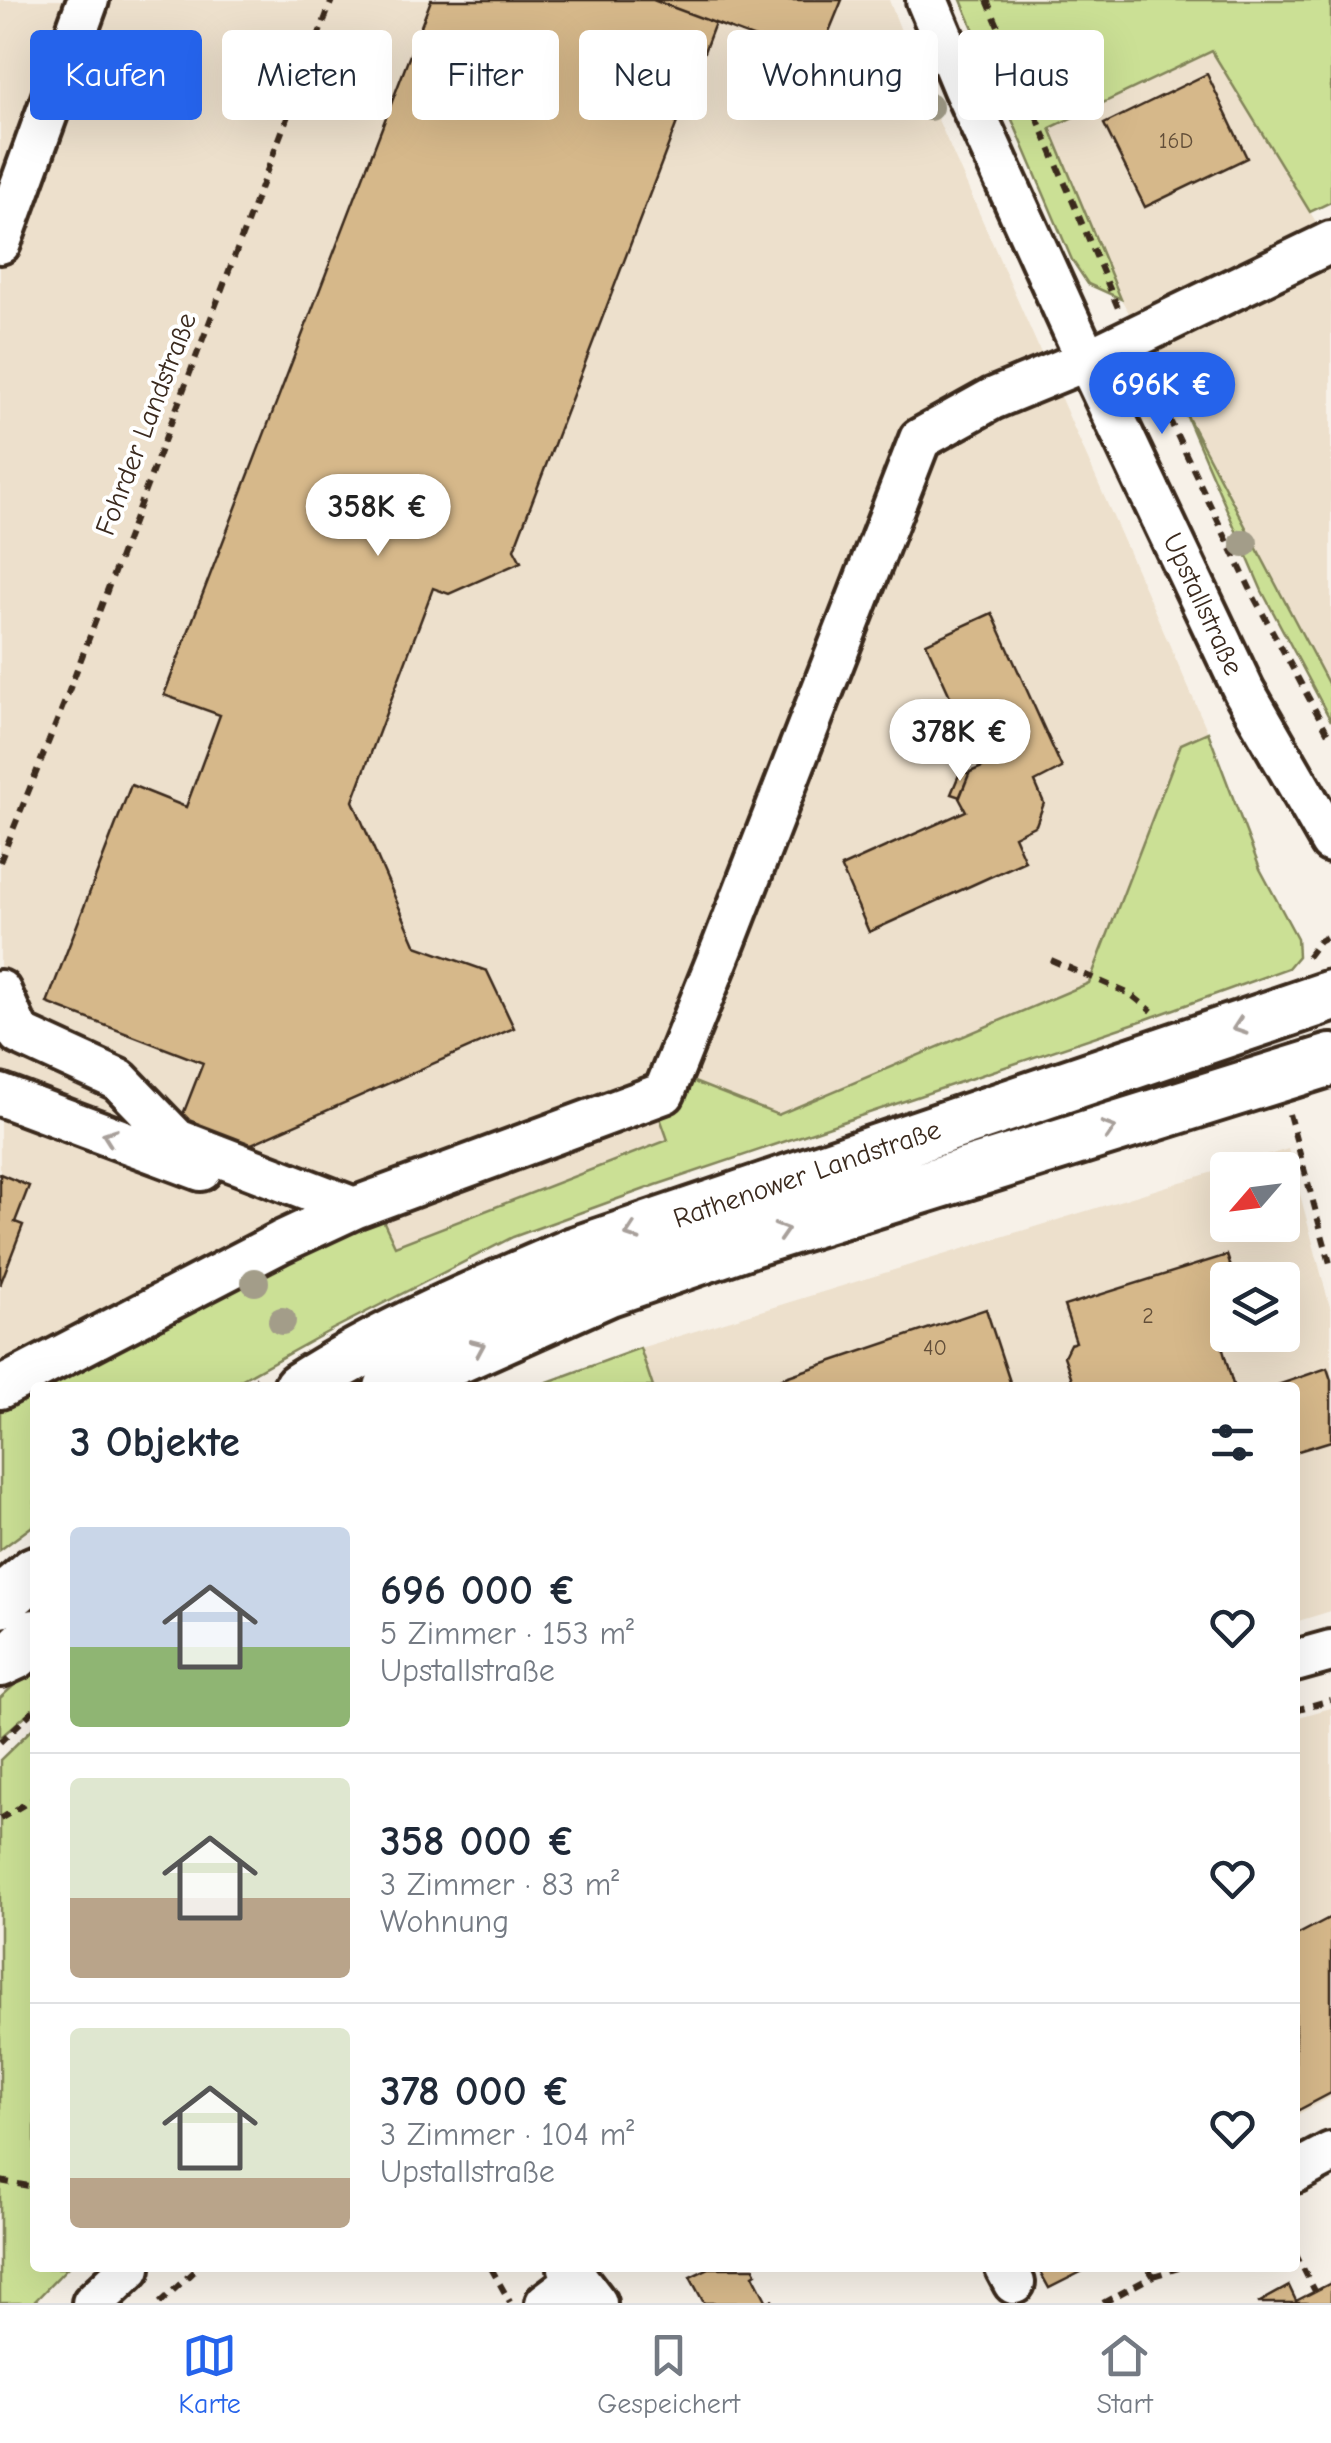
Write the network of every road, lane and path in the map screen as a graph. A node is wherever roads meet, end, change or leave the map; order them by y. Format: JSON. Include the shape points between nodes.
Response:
{"nodes":[{"id":1,"x":88,"y":0,"type":"edge"},
{"id":2,"x":332,"y":0,"type":"edge"},
{"id":3,"x":926,"y":0,"type":"edge"},
{"id":4,"x":17,"y":142,"type":"edge"},
{"id":5,"x":1331,"y":242,"type":"edge"},
{"id":6,"x":0,"y":244,"type":"edge"},
{"id":7,"x":1087,"y":360,"type":"junction"},
{"id":8,"x":1331,"y":842,"type":"edge"},
{"id":9,"x":0,"y":862,"type":"edge"},
{"id":10,"x":1331,"y":934,"type":"edge"},
{"id":11,"x":1052,"y":960,"type":"dead end"},
{"id":12,"x":1319,"y":976,"type":"edge"},
{"id":13,"x":0,"y":991,"type":"edge"},
{"id":14,"x":1162,"y":1019,"type":"dead end"},
{"id":15,"x":1331,"y":1060,"type":"edge"},
{"id":16,"x":0,"y":1096,"type":"edge"},
{"id":17,"x":1289,"y":1113,"type":"dead end"},
{"id":18,"x":233,"y":1182,"type":"dead end"},
{"id":19,"x":354,"y":1208,"type":"junction"},
{"id":20,"x":1331,"y":1267,"type":"edge"},
{"id":21,"x":308,"y":1382,"type":"edge"},
{"id":22,"x":403,"y":1382,"type":"edge"},
{"id":23,"x":0,"y":1388,"type":"edge"},
{"id":24,"x":30,"y":1576,"type":"edge"},
{"id":25,"x":0,"y":1602,"type":"edge"},
{"id":26,"x":30,"y":1640,"type":"edge"},
{"id":27,"x":1331,"y":1651,"type":"edge"},
{"id":28,"x":1300,"y":1660,"type":"edge"},
{"id":29,"x":0,"y":1662,"type":"edge"},
{"id":30,"x":1331,"y":1700,"type":"edge"},
{"id":31,"x":1300,"y":1709,"type":"edge"},
{"id":32,"x":30,"y":1717,"type":"edge"},
{"id":33,"x":0,"y":1742,"type":"edge"},
{"id":34,"x":30,"y":1800,"type":"edge"},
{"id":35,"x":0,"y":1819,"type":"edge"},
{"id":36,"x":1331,"y":2153,"type":"edge"},
{"id":37,"x":1300,"y":2169,"type":"edge"},
{"id":38,"x":0,"y":2181,"type":"edge"},
{"id":39,"x":30,"y":2186,"type":"edge"},
{"id":40,"x":1300,"y":2262,"type":"edge"},
{"id":41,"x":126,"y":2272,"type":"edge"},
{"id":42,"x":193,"y":2272,"type":"edge"},
{"id":43,"x":493,"y":2272,"type":"edge"},
{"id":44,"x":1152,"y":2272,"type":"edge"},
{"id":45,"x":1166,"y":2272,"type":"edge"},
{"id":46,"x":1152,"y":2276,"type":"junction"},
{"id":47,"x":1315,"y":2291,"type":"dead end"},
{"id":48,"x":93,"y":2303,"type":"edge"},
{"id":49,"x":160,"y":2303,"type":"edge"},
{"id":50,"x":510,"y":2303,"type":"edge"},
{"id":51,"x":1103,"y":2303,"type":"edge"}],
"edges":[{"from":1,"to":4,"type":"street"},
{"from":2,"to":9,"type":"path","name":"Fohrder Landstraße"},
{"from":3,"to":7,"type":"street","name":"Upstallstraße"},
{"from":4,"to":6,"type":"street"},
{"from":5,"to":7,"type":"street"},
{"from":7,"to":8,"type":"street","name":"Upstallstraße","via":[[1244,691]]},
{"from":7,"to":19,"type":"street","via":[[992,399],[920,439],[664,1093]]},
{"from":10,"to":12,"type":"path","via":[[1319,941]]},
{"from":11,"to":14,"type":"path","via":[[1130,994]]},
{"from":12,"to":21,"type":"main road","name":"Rathenower Landstraße","one_way":true,"via":[[574,1252]]},
{"from":13,"to":19,"type":"street","via":[[20,1034],[119,1080],[177,1140]]},
{"from":22,"to":15,"type":"main road","name":"Rathenower Landstraße","one_way":true,"via":[[609,1290]]},
{"from":18,"to":16,"type":"street","one_way":true},
{"from":17,"to":20,"type":"path"},
{"from":19,"to":23,"type":"street"},
{"from":24,"to":25,"type":"main road"},
{"from":26,"to":29,"type":"main road"},
{"from":27,"to":28,"type":"street"},
{"from":30,"to":31,"type":"path"},
{"from":32,"to":33,"type":"path"},
{"from":34,"to":35,"type":"path"},
{"from":36,"to":37,"type":"street"},
{"from":38,"to":39,"type":"path"},
{"from":40,"to":47,"type":"path"},
{"from":41,"to":48,"type":"street"},
{"from":42,"to":49,"type":"path"},
{"from":43,"to":50,"type":"path"},
{"from":44,"to":46,"type":"path"},
{"from":45,"to":46,"type":"path"},
{"from":46,"to":51,"type":"path"}]}
